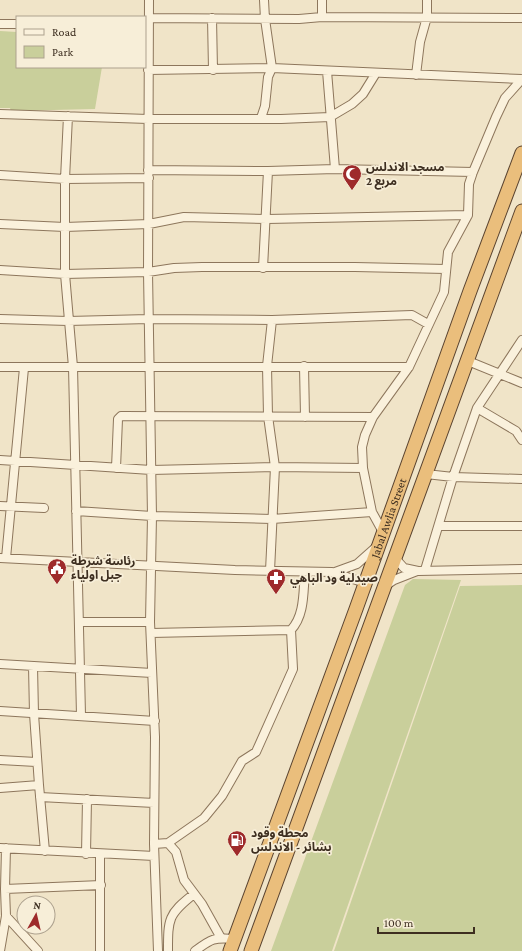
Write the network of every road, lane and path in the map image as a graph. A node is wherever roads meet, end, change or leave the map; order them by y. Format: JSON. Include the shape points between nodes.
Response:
{"nodes":[{"id":1,"x":149,"y":0,"type":"edge"},
{"id":2,"x":264,"y":0,"type":"edge"},
{"id":3,"x":322,"y":0,"type":"edge"},
{"id":4,"x":427,"y":0,"type":"edge"},
{"id":5,"x":322,"y":17,"type":"junction"},
{"id":6,"x":427,"y":17,"type":"junction"},
{"id":7,"x":148,"y":18,"type":"junction"},
{"id":8,"x":212,"y":18,"type":"junction"},
{"id":9,"x":522,"y":18,"type":"edge"},
{"id":10,"x":265,"y":19,"type":"junction"},
{"id":11,"x":0,"y":24,"type":"edge"},
{"id":12,"x":16,"y":24,"type":"edge"},
{"id":13,"x":147,"y":29,"type":"edge"},
{"id":14,"x":272,"y":68,"type":"junction"},
{"id":15,"x":148,"y":70,"type":"junction"},
{"id":16,"x":213,"y":70,"type":"junction"},
{"id":17,"x":326,"y":71,"type":"junction"},
{"id":18,"x":376,"y":74,"type":"junction"},
{"id":19,"x":416,"y":75,"type":"junction"},
{"id":20,"x":522,"y":79,"type":"edge"},
{"id":21,"x":0,"y":114,"type":"edge"},
{"id":22,"x":68,"y":116,"type":"junction"},
{"id":23,"x":330,"y":117,"type":"junction"},
{"id":24,"x":262,"y":118,"type":"junction"},
{"id":25,"x":148,"y":119,"type":"junction"},
{"id":26,"x":522,"y":153,"type":"edge"},
{"id":27,"x":335,"y":169,"type":"junction"},
{"id":28,"x":268,"y":171,"type":"junction"},
{"id":29,"x":473,"y":172,"type":"junction"},
{"id":30,"x":148,"y":174,"type":"junction"},
{"id":31,"x":0,"y":175,"type":"edge"},
{"id":32,"x":65,"y":179,"type":"junction"},
{"id":33,"x":522,"y":211,"type":"edge"},
{"id":34,"x":468,"y":215,"type":"junction"},
{"id":35,"x":267,"y":219,"type":"junction"},
{"id":36,"x":0,"y":224,"type":"edge"},
{"id":37,"x":149,"y":224,"type":"junction"},
{"id":38,"x":65,"y":227,"type":"junction"},
{"id":39,"x":263,"y":268,"type":"junction"},
{"id":40,"x":446,"y":269,"type":"junction"},
{"id":41,"x":0,"y":270,"type":"edge"},
{"id":42,"x":148,"y":272,"type":"junction"},
{"id":43,"x":65,"y":274,"type":"junction"},
{"id":44,"x":0,"y":319,"type":"edge"},
{"id":45,"x":150,"y":319,"type":"junction"},
{"id":46,"x":272,"y":320,"type":"junction"},
{"id":47,"x":68,"y":321,"type":"junction"},
{"id":48,"x":428,"y":324,"type":"junction"},
{"id":49,"x":522,"y":340,"type":"edge"},
{"id":50,"x":468,"y":361,"type":"junction"},
{"id":51,"x":267,"y":366,"type":"junction"},
{"id":52,"x":304,"y":366,"type":"junction"},
{"id":53,"x":0,"y":367,"type":"edge"},
{"id":54,"x":73,"y":367,"type":"junction"},
{"id":55,"x":409,"y":367,"type":"junction"},
{"id":56,"x":24,"y":368,"type":"junction"},
{"id":57,"x":150,"y":368,"type":"junction"},
{"id":58,"x":498,"y":375,"type":"junction"},
{"id":59,"x":522,"y":383,"type":"edge"},
{"id":60,"x":477,"y":408,"type":"junction"},
{"id":61,"x":268,"y":416,"type":"junction"},
{"id":62,"x":305,"y":416,"type":"junction"},
{"id":63,"x":150,"y":417,"type":"junction"},
{"id":64,"x":373,"y":417,"type":"junction"},
{"id":65,"x":519,"y":431,"type":"edge"},
{"id":66,"x":522,"y":440,"type":"edge"},
{"id":67,"x":0,"y":460,"type":"edge"},
{"id":68,"x":16,"y":460,"type":"junction"},
{"id":69,"x":74,"y":464,"type":"junction"},
{"id":70,"x":275,"y":467,"type":"junction"},
{"id":71,"x":116,"y":468,"type":"junction"},
{"id":72,"x":362,"y":468,"type":"junction"},
{"id":73,"x":151,"y":470,"type":"junction"},
{"id":74,"x":426,"y":474,"type":"junction"},
{"id":75,"x":453,"y":477,"type":"junction"},
{"id":76,"x":522,"y":479,"type":"edge"},
{"id":77,"x":0,"y":506,"type":"edge"},
{"id":78,"x":11,"y":507,"type":"junction"},
{"id":79,"x":44,"y":508,"type":"dead end"},
{"id":80,"x":76,"y":511,"type":"junction"},
{"id":81,"x":372,"y":512,"type":"junction"},
{"id":82,"x":152,"y":516,"type":"junction"},
{"id":83,"x":272,"y":518,"type":"junction"},
{"id":84,"x":439,"y":526,"type":"junction"},
{"id":85,"x":522,"y":526,"type":"edge"},
{"id":86,"x":383,"y":532,"type":"junction"},
{"id":87,"x":378,"y":545,"type":"junction"},
{"id":88,"x":3,"y":558,"type":"edge"},
{"id":89,"x":395,"y":558,"type":"junction"},
{"id":90,"x":77,"y":561,"type":"junction"},
{"id":91,"x":150,"y":566,"type":"junction"},
{"id":92,"x":522,"y":569,"type":"edge"},
{"id":93,"x":422,"y":570,"type":"junction"},
{"id":94,"x":270,"y":571,"type":"junction"},
{"id":95,"x":305,"y":572,"type":"junction"},
{"id":96,"x":332,"y":572,"type":"junction"},
{"id":97,"x":365,"y":583,"type":"junction"},
{"id":98,"x":384,"y":586,"type":"junction"},
{"id":99,"x":80,"y":622,"type":"junction"},
{"id":100,"x":150,"y":622,"type":"junction"},
{"id":101,"x":291,"y":630,"type":"junction"},
{"id":102,"x":151,"y":633,"type":"junction"},
{"id":103,"x":0,"y":664,"type":"edge"},
{"id":104,"x":33,"y":666,"type":"junction"},
{"id":105,"x":80,"y":669,"type":"junction"},
{"id":106,"x":152,"y":673,"type":"junction"},
{"id":107,"x":0,"y":711,"type":"edge"},
{"id":108,"x":34,"y":714,"type":"junction"},
{"id":109,"x":82,"y":715,"type":"junction"},
{"id":110,"x":154,"y":721,"type":"junction"},
{"id":111,"x":0,"y":760,"type":"edge"},
{"id":112,"x":36,"y":762,"type":"junction"},
{"id":113,"x":39,"y":785,"type":"junction"},
{"id":114,"x":0,"y":788,"type":"edge"},
{"id":115,"x":40,"y":797,"type":"junction"},
{"id":116,"x":87,"y":799,"type":"junction"},
{"id":117,"x":154,"y":803,"type":"junction"},
{"id":118,"x":154,"y":844,"type":"junction"},
{"id":119,"x":168,"y":844,"type":"junction"},
{"id":120,"x":3,"y":848,"type":"edge"},
{"id":121,"x":45,"y":851,"type":"junction"},
{"id":122,"x":86,"y":854,"type":"junction"},
{"id":123,"x":100,"y":854,"type":"junction"},
{"id":124,"x":154,"y":856,"type":"junction"},
{"id":125,"x":101,"y":885,"type":"junction"},
{"id":126,"x":6,"y":890,"type":"junction"},
{"id":127,"x":194,"y":894,"type":"junction"},
{"id":128,"x":6,"y":916,"type":"junction"},
{"id":129,"x":221,"y":938,"type":"junction"},
{"id":130,"x":233,"y":945,"type":"edge"},
{"id":131,"x":0,"y":951,"type":"edge"},
{"id":132,"x":38,"y":951,"type":"edge"},
{"id":133,"x":100,"y":951,"type":"edge"},
{"id":134,"x":158,"y":951,"type":"edge"},
{"id":135,"x":168,"y":951,"type":"edge"},
{"id":136,"x":195,"y":951,"type":"edge"},
{"id":137,"x":251,"y":951,"type":"edge"}],
"edges":[{"from":1,"to":7,"type":"street"},
{"from":2,"to":10,"type":"street"},
{"from":3,"to":5,"type":"street"},
{"from":4,"to":6,"type":"street"},
{"from":5,"to":6,"type":"street"},
{"from":5,"to":10,"type":"street"},
{"from":6,"to":9,"type":"street"},
{"from":6,"to":19,"type":"street","via":[[420,42]]},
{"from":7,"to":8,"type":"street"},
{"from":7,"to":13,"type":"street"},
{"from":8,"to":10,"type":"street"},
{"from":8,"to":16,"type":"street"},
{"from":10,"to":14,"type":"street"},
{"from":11,"to":12,"type":"street"},
{"from":13,"to":15,"type":"street"},
{"from":14,"to":16,"type":"street"},
{"from":14,"to":17,"type":"street"},
{"from":14,"to":24,"type":"street"},
{"from":15,"to":16,"type":"street"},
{"from":15,"to":25,"type":"street"},
{"from":17,"to":18,"type":"street"},
{"from":17,"to":23,"type":"street"},
{"from":18,"to":19,"type":"street"},
{"from":18,"to":23,"type":"street","via":[[363,94]]},
{"from":19,"to":20,"type":"street"},
{"from":20,"to":29,"type":"street","via":[[505,98]]},
{"from":21,"to":22,"type":"street"},
{"from":22,"to":25,"type":"street"},
{"from":22,"to":32,"type":"street"},
{"from":23,"to":24,"type":"street"},
{"from":23,"to":27,"type":"street"},
{"from":24,"to":25,"type":"street"},
{"from":25,"to":30,"type":"street"},
{"from":26,"to":86,"type":"highway","name":"Jabal Awlia Street"},
{"from":27,"to":28,"type":"street"},
{"from":27,"to":29,"type":"street"},
{"from":28,"to":30,"type":"street"},
{"from":28,"to":35,"type":"street"},
{"from":29,"to":34,"type":"street","via":[[469,184]]},
{"from":30,"to":32,"type":"street"},
{"from":30,"to":37,"type":"street"},
{"from":31,"to":32,"type":"street"},
{"from":32,"to":38,"type":"street"},
{"from":33,"to":50,"type":"highway","name":"Jabal Awlia Street"},
{"from":34,"to":35,"type":"street"},
{"from":34,"to":40,"type":"street","via":[[448,252]]},
{"from":35,"to":37,"type":"street","via":[[184,217]]},
{"from":35,"to":39,"type":"street"},
{"from":36,"to":38,"type":"street"},
{"from":37,"to":38,"type":"street"},
{"from":37,"to":42,"type":"street"},
{"from":38,"to":43,"type":"street"},
{"from":39,"to":40,"type":"street","via":[[356,266]]},
{"from":39,"to":42,"type":"street","via":[[188,267]]},
{"from":40,"to":48,"type":"street","via":[[444,292]]},
{"from":41,"to":43,"type":"street"},
{"from":42,"to":43,"type":"street"},
{"from":42,"to":45,"type":"street"},
{"from":43,"to":47,"type":"street"},
{"from":44,"to":47,"type":"street"},
{"from":45,"to":46,"type":"street"},
{"from":45,"to":47,"type":"street"},
{"from":45,"to":57,"type":"street"},
{"from":46,"to":48,"type":"street","via":[[412,315]]},
{"from":46,"to":51,"type":"street"},
{"from":47,"to":54,"type":"street"},
{"from":48,"to":55,"type":"street"},
{"from":49,"to":58,"type":"street"},
{"from":50,"to":58,"type":"street"},
{"from":50,"to":74,"type":"highway","name":"Jabal Awlia Street"},
{"from":51,"to":52,"type":"street"},
{"from":51,"to":57,"type":"street"},
{"from":51,"to":61,"type":"street"},
{"from":52,"to":55,"type":"street"},
{"from":52,"to":62,"type":"street"},
{"from":53,"to":56,"type":"street"},
{"from":54,"to":56,"type":"street"},
{"from":54,"to":57,"type":"street"},
{"from":54,"to":69,"type":"street"},
{"from":55,"to":64,"type":"street"},
{"from":56,"to":68,"type":"street"},
{"from":57,"to":63,"type":"street"},
{"from":58,"to":59,"type":"street"},
{"from":58,"to":60,"type":"street"},
{"from":60,"to":65,"type":"street"},
{"from":60,"to":75,"type":"street"},
{"from":61,"to":62,"type":"street"},
{"from":61,"to":63,"type":"street"},
{"from":61,"to":70,"type":"street"},
{"from":62,"to":64,"type":"street"},
{"from":63,"to":71,"type":"street","via":[[120,417]]},
{"from":63,"to":73,"type":"street"},
{"from":64,"to":72,"type":"street","via":[[362,447]]},
{"from":65,"to":66,"type":"street"},
{"from":67,"to":68,"type":"street"},
{"from":68,"to":69,"type":"street"},
{"from":68,"to":78,"type":"street"},
{"from":69,"to":71,"type":"street"},
{"from":69,"to":80,"type":"street"},
{"from":70,"to":72,"type":"street"},
{"from":70,"to":73,"type":"street"},
{"from":70,"to":83,"type":"street"},
{"from":71,"to":73,"type":"street"},
{"from":72,"to":81,"type":"street"},
{"from":73,"to":82,"type":"street"},
{"from":74,"to":75,"type":"street"},
{"from":74,"to":89,"type":"highway","name":"Jabal Awlia Street"},
{"from":75,"to":76,"type":"street"},
{"from":75,"to":84,"type":"street"},
{"from":77,"to":78,"type":"street"},
{"from":78,"to":79,"type":"street"},
{"from":78,"to":88,"type":"street"},
{"from":80,"to":82,"type":"street"},
{"from":80,"to":90,"type":"street"},
{"from":81,"to":83,"type":"street"},
{"from":81,"to":86,"type":"street"},
{"from":82,"to":83,"type":"street"},
{"from":82,"to":91,"type":"street"},
{"from":83,"to":94,"type":"street"},
{"from":84,"to":85,"type":"street"},
{"from":84,"to":93,"type":"street"},
{"from":86,"to":87,"type":"highway","name":"Jabal Awlia Street"},
{"from":87,"to":96,"type":"street","via":[[357,564]]},
{"from":87,"to":97,"type":"highway","name":"Jabal Awlia Street"},
{"from":88,"to":90,"type":"street"},
{"from":89,"to":93,"type":"street","via":[[404,568]]},
{"from":89,"to":98,"type":"highway","name":"Jabal Awlia Street"},
{"from":90,"to":91,"type":"street"},
{"from":90,"to":99,"type":"street"},
{"from":91,"to":94,"type":"street"},
{"from":91,"to":100,"type":"street"},
{"from":92,"to":93,"type":"street"},
{"from":93,"to":98,"type":"street"},
{"from":94,"to":95,"type":"street"},
{"from":95,"to":96,"type":"street"},
{"from":95,"to":101,"type":"street","via":[[302,613]]},
{"from":96,"to":97,"type":"street"},
{"from":97,"to":130,"type":"highway","name":"Jabal Awlia Street"},
{"from":98,"to":137,"type":"highway","name":"Jabal Awlia Street"},
{"from":99,"to":100,"type":"street"},
{"from":99,"to":105,"type":"street"},
{"from":100,"to":102,"type":"street"},
{"from":101,"to":102,"type":"street"},
{"from":101,"to":119,"type":"street","via":[[293,669],[256,752],[242,761],[222,796],[204,818]]},
{"from":102,"to":106,"type":"street"},
{"from":103,"to":104,"type":"street"},
{"from":104,"to":105,"type":"street"},
{"from":104,"to":108,"type":"street"},
{"from":105,"to":106,"type":"street"},
{"from":105,"to":109,"type":"street"},
{"from":106,"to":110,"type":"street"},
{"from":107,"to":108,"type":"street"},
{"from":108,"to":109,"type":"street"},
{"from":108,"to":112,"type":"street"},
{"from":109,"to":110,"type":"street"},
{"from":110,"to":117,"type":"street"},
{"from":111,"to":112,"type":"street"},
{"from":112,"to":113,"type":"street"},
{"from":113,"to":114,"type":"street"},
{"from":113,"to":115,"type":"street"},
{"from":115,"to":116,"type":"street"},
{"from":115,"to":121,"type":"street"},
{"from":116,"to":117,"type":"street"},
{"from":116,"to":122,"type":"street"},
{"from":117,"to":118,"type":"street"},
{"from":118,"to":119,"type":"street"},
{"from":118,"to":124,"type":"street"},
{"from":119,"to":127,"type":"street","via":[[176,852],[184,880]]},
{"from":120,"to":121,"type":"street"},
{"from":120,"to":126,"type":"street"},
{"from":121,"to":122,"type":"street"},
{"from":122,"to":123,"type":"street"},
{"from":123,"to":124,"type":"street"},
{"from":123,"to":125,"type":"street"},
{"from":124,"to":134,"type":"street"},
{"from":125,"to":126,"type":"street"},
{"from":125,"to":133,"type":"street"},
{"from":126,"to":128,"type":"street"},
{"from":127,"to":129,"type":"street"},
{"from":127,"to":135,"type":"street","via":[[172,914],[168,928]]},
{"from":128,"to":131,"type":"street"},
{"from":128,"to":132,"type":"street"},
{"from":129,"to":130,"type":"street"},
{"from":129,"to":136,"type":"street","via":[[207,942]]}]}
